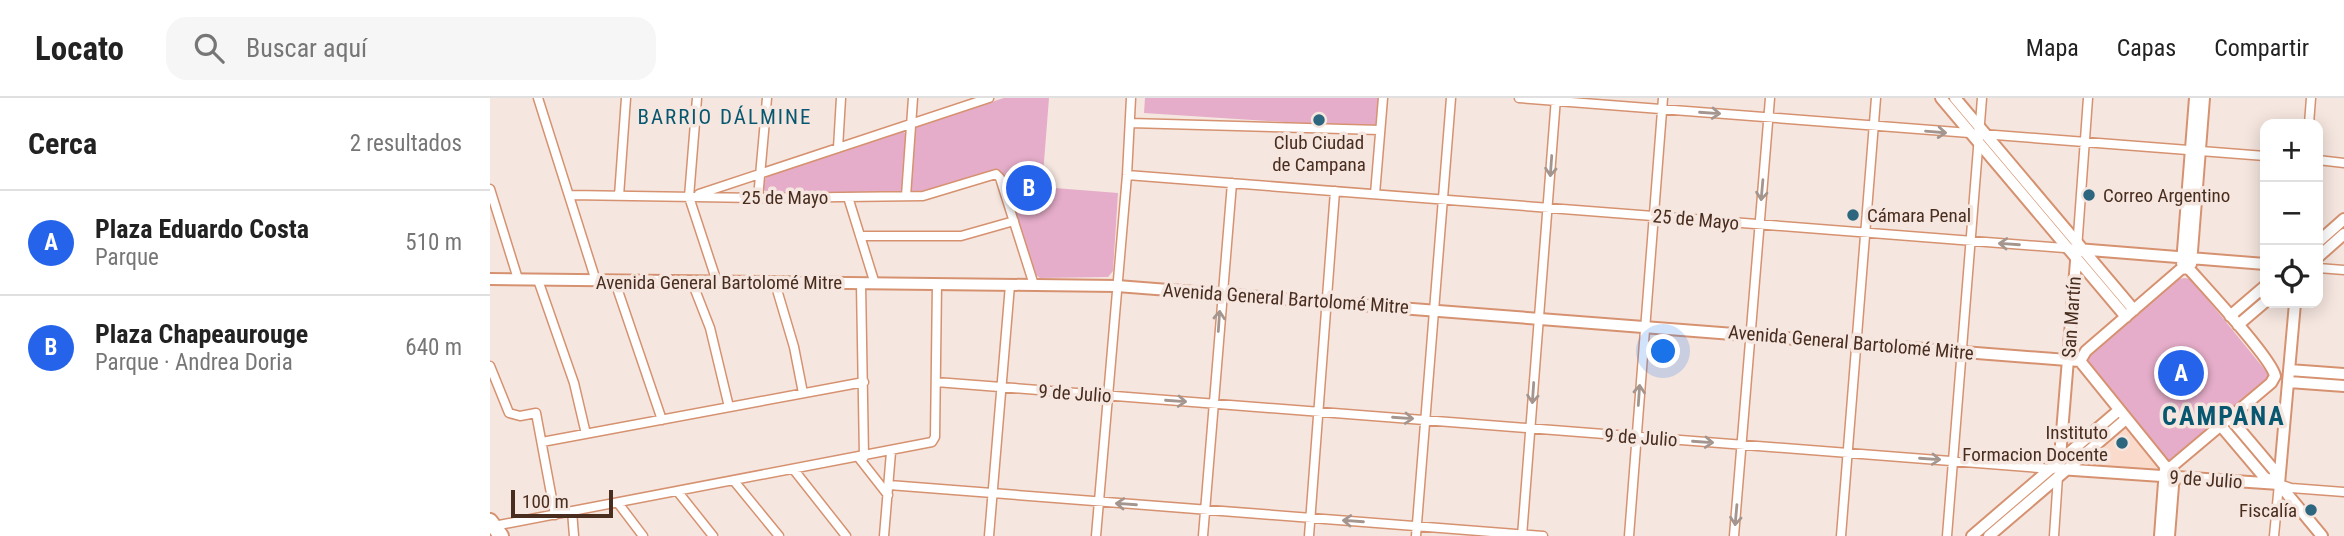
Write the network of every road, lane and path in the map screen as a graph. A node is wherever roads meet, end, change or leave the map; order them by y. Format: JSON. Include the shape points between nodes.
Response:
{"nodes":[{"id":1,"x":538,"y":98,"type":"edge"},
{"id":2,"x":626,"y":98,"type":"edge"},
{"id":3,"x":697,"y":98,"type":"edge"},
{"id":4,"x":767,"y":98,"type":"edge"},
{"id":5,"x":841,"y":98,"type":"edge"},
{"id":6,"x":913,"y":98,"type":"edge"},
{"id":7,"x":989,"y":98,"type":"edge"},
{"id":8,"x":1131,"y":98,"type":"edge"},
{"id":9,"x":1383,"y":98,"type":"edge"},
{"id":10,"x":1451,"y":98,"type":"edge"},
{"id":11,"x":1520,"y":98,"type":"edge"},
{"id":12,"x":1663,"y":98,"type":"edge"},
{"id":13,"x":1770,"y":98,"type":"edge"},
{"id":14,"x":1876,"y":98,"type":"edge"},
{"id":15,"x":1941,"y":98,"type":"edge"},
{"id":16,"x":1955,"y":98,"type":"edge"},
{"id":17,"x":1982,"y":98,"type":"edge"},
{"id":18,"x":2088,"y":98,"type":"edge"},
{"id":19,"x":2195,"y":98,"type":"edge"},
{"id":20,"x":2204,"y":98,"type":"edge"},
{"id":21,"x":2311,"y":98,"type":"edge"},
{"id":22,"x":1556,"y":99,"type":"edge"},
{"id":23,"x":1662,"y":109,"type":"junction"},
{"id":24,"x":1768,"y":117,"type":"junction"},
{"id":25,"x":2309,"y":119,"type":"edge"},
{"id":26,"x":1130,"y":123,"type":"junction"},
{"id":27,"x":911,"y":124,"type":"junction"},
{"id":28,"x":1873,"y":126,"type":"junction"},
{"id":29,"x":1380,"y":130,"type":"junction"},
{"id":30,"x":1980,"y":135,"type":"junction"},
{"id":31,"x":2084,"y":143,"type":"junction"},
{"id":32,"x":838,"y":148,"type":"junction"},
{"id":33,"x":2195,"y":151,"type":"junction"},
{"id":34,"x":2260,"y":156,"type":"edge"},
{"id":35,"x":2323,"y":161,"type":"edge"},
{"id":36,"x":2344,"y":163,"type":"edge"},
{"id":37,"x":760,"y":175,"type":"junction"},
{"id":38,"x":1127,"y":175,"type":"junction"},
{"id":39,"x":1231,"y":183,"type":"junction"},
{"id":40,"x":490,"y":189,"type":"edge"},
{"id":41,"x":1335,"y":191,"type":"junction"},
{"id":42,"x":1375,"y":194,"type":"junction"},
{"id":43,"x":570,"y":195,"type":"junction"},
{"id":44,"x":620,"y":196,"type":"junction"},
{"id":45,"x":689,"y":197,"type":"junction"},
{"id":46,"x":848,"y":197,"type":"junction"},
{"id":47,"x":906,"y":197,"type":"junction"},
{"id":48,"x":758,"y":198,"type":"junction"},
{"id":49,"x":1443,"y":200,"type":"junction"},
{"id":50,"x":1548,"y":207,"type":"junction"},
{"id":51,"x":1654,"y":216,"type":"junction"},
{"id":52,"x":2344,"y":219,"type":"edge"},
{"id":53,"x":1014,"y":220,"type":"junction"},
{"id":54,"x":1760,"y":224,"type":"junction"},
{"id":55,"x":1864,"y":233,"type":"junction"},
{"id":56,"x":2344,"y":234,"type":"edge"},
{"id":57,"x":859,"y":236,"type":"junction"},
{"id":58,"x":2323,"y":238,"type":"edge"},
{"id":59,"x":1971,"y":241,"type":"junction"},
{"id":60,"x":2076,"y":249,"type":"junction"},
{"id":61,"x":2323,"y":253,"type":"edge"},
{"id":62,"x":2186,"y":264,"type":"junction"},
{"id":63,"x":2260,"y":264,"type":"edge"},
{"id":64,"x":2323,"y":269,"type":"edge"},
{"id":65,"x":2344,"y":271,"type":"edge"},
{"id":66,"x":490,"y":279,"type":"edge"},
{"id":67,"x":518,"y":279,"type":"junction"},
{"id":68,"x":538,"y":280,"type":"junction"},
{"id":69,"x":596,"y":281,"type":"junction"},
{"id":70,"x":615,"y":282,"type":"junction"},
{"id":71,"x":692,"y":282,"type":"junction"},
{"id":72,"x":717,"y":282,"type":"junction"},
{"id":73,"x":775,"y":283,"type":"junction"},
{"id":74,"x":861,"y":284,"type":"junction"},
{"id":75,"x":875,"y":284,"type":"junction"},
{"id":76,"x":937,"y":284,"type":"junction"},
{"id":77,"x":1010,"y":285,"type":"junction"},
{"id":78,"x":1034,"y":285,"type":"junction"},
{"id":79,"x":1117,"y":286,"type":"junction"},
{"id":80,"x":2260,"y":290,"type":"edge"},
{"id":81,"x":1222,"y":292,"type":"junction"},
{"id":82,"x":1327,"y":302,"type":"junction"},
{"id":83,"x":2260,"y":306,"type":"edge"},
{"id":84,"x":2295,"y":308,"type":"edge"},
{"id":85,"x":1434,"y":310,"type":"junction"},
{"id":86,"x":2130,"y":313,"type":"junction"},
{"id":87,"x":2230,"y":316,"type":"junction"},
{"id":88,"x":1539,"y":318,"type":"junction"},
{"id":89,"x":1644,"y":326,"type":"junction"},
{"id":90,"x":2238,"y":326,"type":"junction"},
{"id":91,"x":1750,"y":334,"type":"junction"},
{"id":92,"x":1856,"y":343,"type":"junction"},
{"id":93,"x":1963,"y":351,"type":"junction"},
{"id":94,"x":2074,"y":360,"type":"junction"},
{"id":95,"x":490,"y":366,"type":"edge"},
{"id":96,"x":2290,"y":370,"type":"junction"},
{"id":97,"x":2344,"y":374,"type":"edge"},
{"id":98,"x":864,"y":382,"type":"junction"},
{"id":99,"x":936,"y":382,"type":"junction"},
{"id":100,"x":2288,"y":382,"type":"junction"},
{"id":101,"x":2344,"y":386,"type":"edge"},
{"id":102,"x":1002,"y":387,"type":"junction"},
{"id":103,"x":803,"y":393,"type":"junction"},
{"id":104,"x":1108,"y":395,"type":"junction"},
{"id":105,"x":1213,"y":404,"type":"junction"},
{"id":106,"x":729,"y":407,"type":"junction"},
{"id":107,"x":1318,"y":412,"type":"junction"},
{"id":108,"x":2123,"y":414,"type":"junction"},
{"id":109,"x":2230,"y":418,"type":"junction"},
{"id":110,"x":662,"y":419,"type":"junction"},
{"id":111,"x":1425,"y":420,"type":"junction"},
{"id":112,"x":2221,"y":426,"type":"junction"},
{"id":113,"x":1531,"y":428,"type":"junction"},
{"id":114,"x":586,"y":433,"type":"junction"},
{"id":115,"x":1636,"y":436,"type":"junction"},
{"id":116,"x":542,"y":442,"type":"junction"},
{"id":117,"x":1741,"y":445,"type":"junction"},
{"id":118,"x":891,"y":452,"type":"junction"},
{"id":119,"x":1848,"y":453,"type":"junction"},
{"id":120,"x":861,"y":457,"type":"junction"},
{"id":121,"x":1953,"y":461,"type":"junction"},
{"id":122,"x":2058,"y":469,"type":"junction"},
{"id":123,"x":794,"y":470,"type":"junction"},
{"id":124,"x":2170,"y":471,"type":"junction"},
{"id":125,"x":734,"y":481,"type":"junction"},
{"id":126,"x":2279,"y":484,"type":"junction"},
{"id":127,"x":888,"y":490,"type":"junction"},
{"id":128,"x":678,"y":492,"type":"junction"},
{"id":129,"x":2344,"y":492,"type":"edge"},
{"id":130,"x":993,"y":494,"type":"junction"},
{"id":131,"x":1099,"y":502,"type":"junction"},
{"id":132,"x":618,"y":503,"type":"junction"},
{"id":133,"x":1205,"y":510,"type":"junction"},
{"id":134,"x":572,"y":511,"type":"junction"},
{"id":135,"x":555,"y":515,"type":"junction"},
{"id":136,"x":1310,"y":518,"type":"junction"},
{"id":137,"x":1417,"y":526,"type":"junction"},
{"id":138,"x":495,"y":528,"type":"edge"},
{"id":139,"x":1522,"y":535,"type":"edge"},
{"id":140,"x":574,"y":536,"type":"edge"},
{"id":141,"x":643,"y":536,"type":"edge"},
{"id":142,"x":713,"y":536,"type":"edge"},
{"id":143,"x":779,"y":536,"type":"edge"},
{"id":144,"x":846,"y":536,"type":"edge"},
{"id":145,"x":884,"y":536,"type":"edge"},
{"id":146,"x":989,"y":536,"type":"edge"},
{"id":147,"x":1096,"y":536,"type":"edge"},
{"id":148,"x":1203,"y":536,"type":"edge"},
{"id":149,"x":1309,"y":536,"type":"edge"},
{"id":150,"x":1416,"y":536,"type":"edge"},
{"id":151,"x":1544,"y":536,"type":"edge"},
{"id":152,"x":1629,"y":536,"type":"edge"},
{"id":153,"x":1734,"y":536,"type":"edge"},
{"id":154,"x":1841,"y":536,"type":"edge"},
{"id":155,"x":1947,"y":536,"type":"edge"},
{"id":156,"x":1972,"y":536,"type":"edge"},
{"id":157,"x":1989,"y":536,"type":"edge"},
{"id":158,"x":2054,"y":536,"type":"edge"},
{"id":159,"x":2160,"y":536,"type":"edge"},
{"id":160,"x":2169,"y":536,"type":"edge"},
{"id":161,"x":2274,"y":536,"type":"edge"},
{"id":162,"x":2322,"y":536,"type":"edge"}],
"edges":[{"from":1,"to":43,"type":"street"},
{"from":2,"to":44,"type":"street"},
{"from":3,"to":45,"type":"street"},
{"from":4,"to":37,"type":"street"},
{"from":5,"to":32,"type":"street"},
{"from":6,"to":27,"type":"street"},
{"from":7,"to":27,"type":"street"},
{"from":8,"to":26,"type":"street"},
{"from":9,"to":29,"type":"street"},
{"from":10,"to":49,"type":"street"},
{"from":11,"to":22,"type":"street"},
{"from":12,"to":23,"type":"street"},
{"from":13,"to":24,"type":"street"},
{"from":14,"to":28,"type":"street"},
{"from":15,"to":30,"type":"main road"},
{"from":16,"to":30,"type":"main road"},
{"from":17,"to":30,"type":"street"},
{"from":18,"to":31,"type":"street","name":"San Martín"},
{"from":19,"to":33,"type":"main road"},
{"from":20,"to":33,"type":"main road"},
{"from":21,"to":25,"type":"street"},
{"from":22,"to":23,"type":"street"},
{"from":22,"to":50,"type":"street","one_way":true},
{"from":23,"to":24,"type":"street","one_way":true},
{"from":23,"to":51,"type":"street"},
{"from":24,"to":28,"type":"street"},
{"from":24,"to":54,"type":"street","one_way":true},
{"from":26,"to":29,"type":"street"},
{"from":26,"to":38,"type":"street"},
{"from":27,"to":32,"type":"street"},
{"from":27,"to":47,"type":"street"},
{"from":28,"to":30,"type":"street","one_way":true},
{"from":28,"to":55,"type":"street"},
{"from":29,"to":42,"type":"street"},
{"from":30,"to":31,"type":"street"},
{"from":30,"to":59,"type":"street"},
{"from":30,"to":60,"type":"main road"},
{"from":31,"to":33,"type":"street"},
{"from":31,"to":60,"type":"street","name":"San Martín"},
{"from":32,"to":37,"type":"street"},
{"from":33,"to":34,"type":"street"},
{"from":33,"to":62,"type":"main road"},
{"from":35,"to":36,"type":"street"},
{"from":37,"to":45,"type":"street"},
{"from":37,"to":48,"type":"street"},
{"from":38,"to":39,"type":"street","name":"25 de Mayo"},
{"from":38,"to":79,"type":"street"},
{"from":39,"to":41,"type":"street","name":"25 de Mayo"},
{"from":39,"to":81,"type":"street"},
{"from":40,"to":67,"type":"street"},
{"from":41,"to":42,"type":"street","name":"25 de Mayo"},
{"from":41,"to":82,"type":"street"},
{"from":42,"to":49,"type":"street","name":"25 de Mayo"},
{"from":43,"to":44,"type":"street","name":"25 de Mayo"},
{"from":43,"to":69,"type":"street"},
{"from":44,"to":45,"type":"street","name":"25 de Mayo"},
{"from":45,"to":48,"type":"street","name":"25 de Mayo"},
{"from":45,"to":72,"type":"street"},
{"from":46,"to":47,"type":"street","name":"25 de Mayo"},
{"from":46,"to":48,"type":"street","name":"25 de Mayo"},
{"from":46,"to":57,"type":"street"},
{"from":47,"to":53,"type":"street","name":"25 de Mayo","via":[[996,174]]},
{"from":49,"to":50,"type":"street","name":"25 de Mayo"},
{"from":49,"to":85,"type":"street"},
{"from":50,"to":51,"type":"street","name":"25 de Mayo"},
{"from":50,"to":88,"type":"street"},
{"from":51,"to":54,"type":"street","name":"25 de Mayo"},
{"from":51,"to":89,"type":"street"},
{"from":52,"to":58,"type":"main road"},
{"from":53,"to":57,"type":"street","via":[[961,236]]},
{"from":53,"to":78,"type":"street"},
{"from":54,"to":55,"type":"street","name":"25 de Mayo"},
{"from":54,"to":91,"type":"street"},
{"from":55,"to":59,"type":"street","name":"25 de Mayo"},
{"from":55,"to":92,"type":"street"},
{"from":56,"to":61,"type":"main road"},
{"from":57,"to":75,"type":"street"},
{"from":60,"to":59,"type":"street","name":"25 de Mayo","one_way":true},
{"from":59,"to":93,"type":"street"},
{"from":60,"to":62,"type":"main road","name":"25 de Mayo"},
{"from":60,"to":86,"type":"main road"},
{"from":60,"to":94,"type":"main road","name":"San Martín"},
{"from":62,"to":63,"type":"main road","name":"25 de Mayo"},
{"from":62,"to":86,"type":"main road"},
{"from":62,"to":87,"type":"main road"},
{"from":64,"to":65,"type":"street"},
{"from":66,"to":67,"type":"main road","name":"Avenida General Bartolomé Mitre"},
{"from":67,"to":68,"type":"main road","name":"Avenida General Bartolomé Mitre"},
{"from":68,"to":69,"type":"main road","name":"Avenida General Bartolomé Mitre"},
{"from":68,"to":114,"type":"street","via":[[574,383]]},
{"from":69,"to":70,"type":"main road","name":"Avenida General Bartolomé Mitre"},
{"from":70,"to":71,"type":"main road","name":"Avenida General Bartolomé Mitre"},
{"from":70,"to":110,"type":"street"},
{"from":71,"to":72,"type":"main road","name":"Avenida General Bartolomé Mitre"},
{"from":71,"to":106,"type":"street","via":[[710,328]]},
{"from":72,"to":73,"type":"main road","name":"Avenida General Bartolomé Mitre"},
{"from":73,"to":74,"type":"main road","name":"Avenida General Bartolomé Mitre"},
{"from":73,"to":103,"type":"street"},
{"from":74,"to":75,"type":"main road","name":"Avenida General Bartolomé Mitre"},
{"from":74,"to":98,"type":"street"},
{"from":75,"to":76,"type":"main road","name":"Avenida General Bartolomé Mitre"},
{"from":76,"to":77,"type":"main road","name":"Avenida General Bartolomé Mitre"},
{"from":76,"to":99,"type":"street"},
{"from":77,"to":78,"type":"main road","name":"Avenida General Bartolomé Mitre"},
{"from":77,"to":102,"type":"street"},
{"from":78,"to":79,"type":"main road","name":"Avenida General Bartolomé Mitre"},
{"from":79,"to":81,"type":"main road","name":"Avenida General Bartolomé Mitre"},
{"from":79,"to":104,"type":"street"},
{"from":80,"to":87,"type":"main road"},
{"from":81,"to":82,"type":"main road","name":"Avenida General Bartolomé Mitre"},
{"from":105,"to":81,"type":"street","one_way":true},
{"from":82,"to":85,"type":"main road","name":"Avenida General Bartolomé Mitre"},
{"from":82,"to":107,"type":"street"},
{"from":83,"to":90,"type":"main road"},
{"from":84,"to":96,"type":"main road"},
{"from":85,"to":88,"type":"main road","name":"Avenida General Bartolomé Mitre"},
{"from":85,"to":111,"type":"street"},
{"from":86,"to":94,"type":"main road"},
{"from":87,"to":90,"type":"main road"},
{"from":88,"to":89,"type":"main road","name":"Avenida General Bartolomé Mitre"},
{"from":88,"to":113,"type":"street","one_way":true},
{"from":89,"to":91,"type":"main road","name":"Avenida General Bartolomé Mitre"},
{"from":115,"to":89,"type":"street","one_way":true},
{"from":90,"to":109,"type":"main road","via":[[2275,372],[2271,383]]},
{"from":91,"to":92,"type":"main road","name":"Avenida General Bartolomé Mitre"},
{"from":91,"to":117,"type":"street"},
{"from":92,"to":93,"type":"main road","name":"Avenida General Bartolomé Mitre"},
{"from":92,"to":119,"type":"street"},
{"from":93,"to":94,"type":"main road","name":"Avenida General Bartolomé Mitre"},
{"from":93,"to":121,"type":"street"},
{"from":94,"to":108,"type":"main road"},
{"from":94,"to":122,"type":"main road","name":"San Martín"},
{"from":95,"to":116,"type":"street","via":[[509,413],[536,413]]},
{"from":96,"to":97,"type":"main road"},
{"from":96,"to":100,"type":"main road"},
{"from":98,"to":103,"type":"street"},
{"from":98,"to":120,"type":"street"},
{"from":99,"to":102,"type":"street","name":"9 de Julio"},
{"from":99,"to":118,"type":"street","via":[[932,442]]},
{"from":100,"to":101,"type":"main road"},
{"from":100,"to":126,"type":"main road"},
{"from":102,"to":104,"type":"street","name":"9 de Julio"},
{"from":102,"to":130,"type":"street"},
{"from":103,"to":106,"type":"street"},
{"from":104,"to":105,"type":"street","name":"9 de Julio","one_way":true},
{"from":104,"to":131,"type":"street"},
{"from":105,"to":107,"type":"street","name":"9 de Julio"},
{"from":105,"to":133,"type":"street"},
{"from":106,"to":110,"type":"street"},
{"from":107,"to":111,"type":"street","name":"9 de Julio","one_way":true},
{"from":107,"to":136,"type":"street"},
{"from":108,"to":122,"type":"main road"},
{"from":108,"to":124,"type":"main road"},
{"from":109,"to":112,"type":"main road"},
{"from":109,"to":126,"type":"main road","via":[[2274,470]]},
{"from":110,"to":114,"type":"street"},
{"from":111,"to":113,"type":"street","name":"9 de Julio"},
{"from":111,"to":137,"type":"street"},
{"from":112,"to":124,"type":"main road"},
{"from":112,"to":126,"type":"main road","via":[[2265,478]]},
{"from":113,"to":115,"type":"street","name":"9 de Julio"},
{"from":113,"to":139,"type":"street"},
{"from":114,"to":116,"type":"street"},
{"from":115,"to":117,"type":"street","name":"9 de Julio","one_way":true},
{"from":115,"to":152,"type":"street"},
{"from":116,"to":135,"type":"street"},
{"from":117,"to":119,"type":"street","name":"9 de Julio"},
{"from":117,"to":153,"type":"street","one_way":true},
{"from":118,"to":120,"type":"street"},
{"from":118,"to":127,"type":"street"},
{"from":119,"to":121,"type":"street","name":"9 de Julio","one_way":true},
{"from":119,"to":154,"type":"street"},
{"from":120,"to":123,"type":"street"},
{"from":120,"to":127,"type":"street"},
{"from":121,"to":122,"type":"street","name":"9 de Julio"},
{"from":121,"to":155,"type":"street"},
{"from":122,"to":124,"type":"main road","name":"9 de Julio"},
{"from":122,"to":156,"type":"main road"},
{"from":122,"to":157,"type":"main road"},
{"from":122,"to":158,"type":"street","name":"San Martín"},
{"from":123,"to":125,"type":"street"},
{"from":123,"to":144,"type":"street"},
{"from":124,"to":126,"type":"main road","name":"9 de Julio"},
{"from":124,"to":159,"type":"main road"},
{"from":124,"to":160,"type":"main road"},
{"from":125,"to":128,"type":"street"},
{"from":125,"to":143,"type":"street"},
{"from":126,"to":129,"type":"street","name":"9 de Julio"},
{"from":126,"to":161,"type":"street"},
{"from":126,"to":162,"type":"main road"},
{"from":127,"to":130,"type":"street"},
{"from":127,"to":145,"type":"street"},
{"from":128,"to":132,"type":"street"},
{"from":128,"to":142,"type":"street"},
{"from":130,"to":131,"type":"street"},
{"from":130,"to":146,"type":"street"},
{"from":133,"to":131,"type":"street","one_way":true},
{"from":131,"to":147,"type":"street"},
{"from":132,"to":134,"type":"street"},
{"from":132,"to":141,"type":"street"},
{"from":133,"to":136,"type":"street"},
{"from":133,"to":148,"type":"street"},
{"from":134,"to":135,"type":"street"},
{"from":134,"to":140,"type":"street"},
{"from":135,"to":138,"type":"street"},
{"from":137,"to":136,"type":"street","one_way":true},
{"from":136,"to":149,"type":"street"},
{"from":137,"to":139,"type":"street"},
{"from":137,"to":150,"type":"street"},
{"from":139,"to":151,"type":"street"}]}
